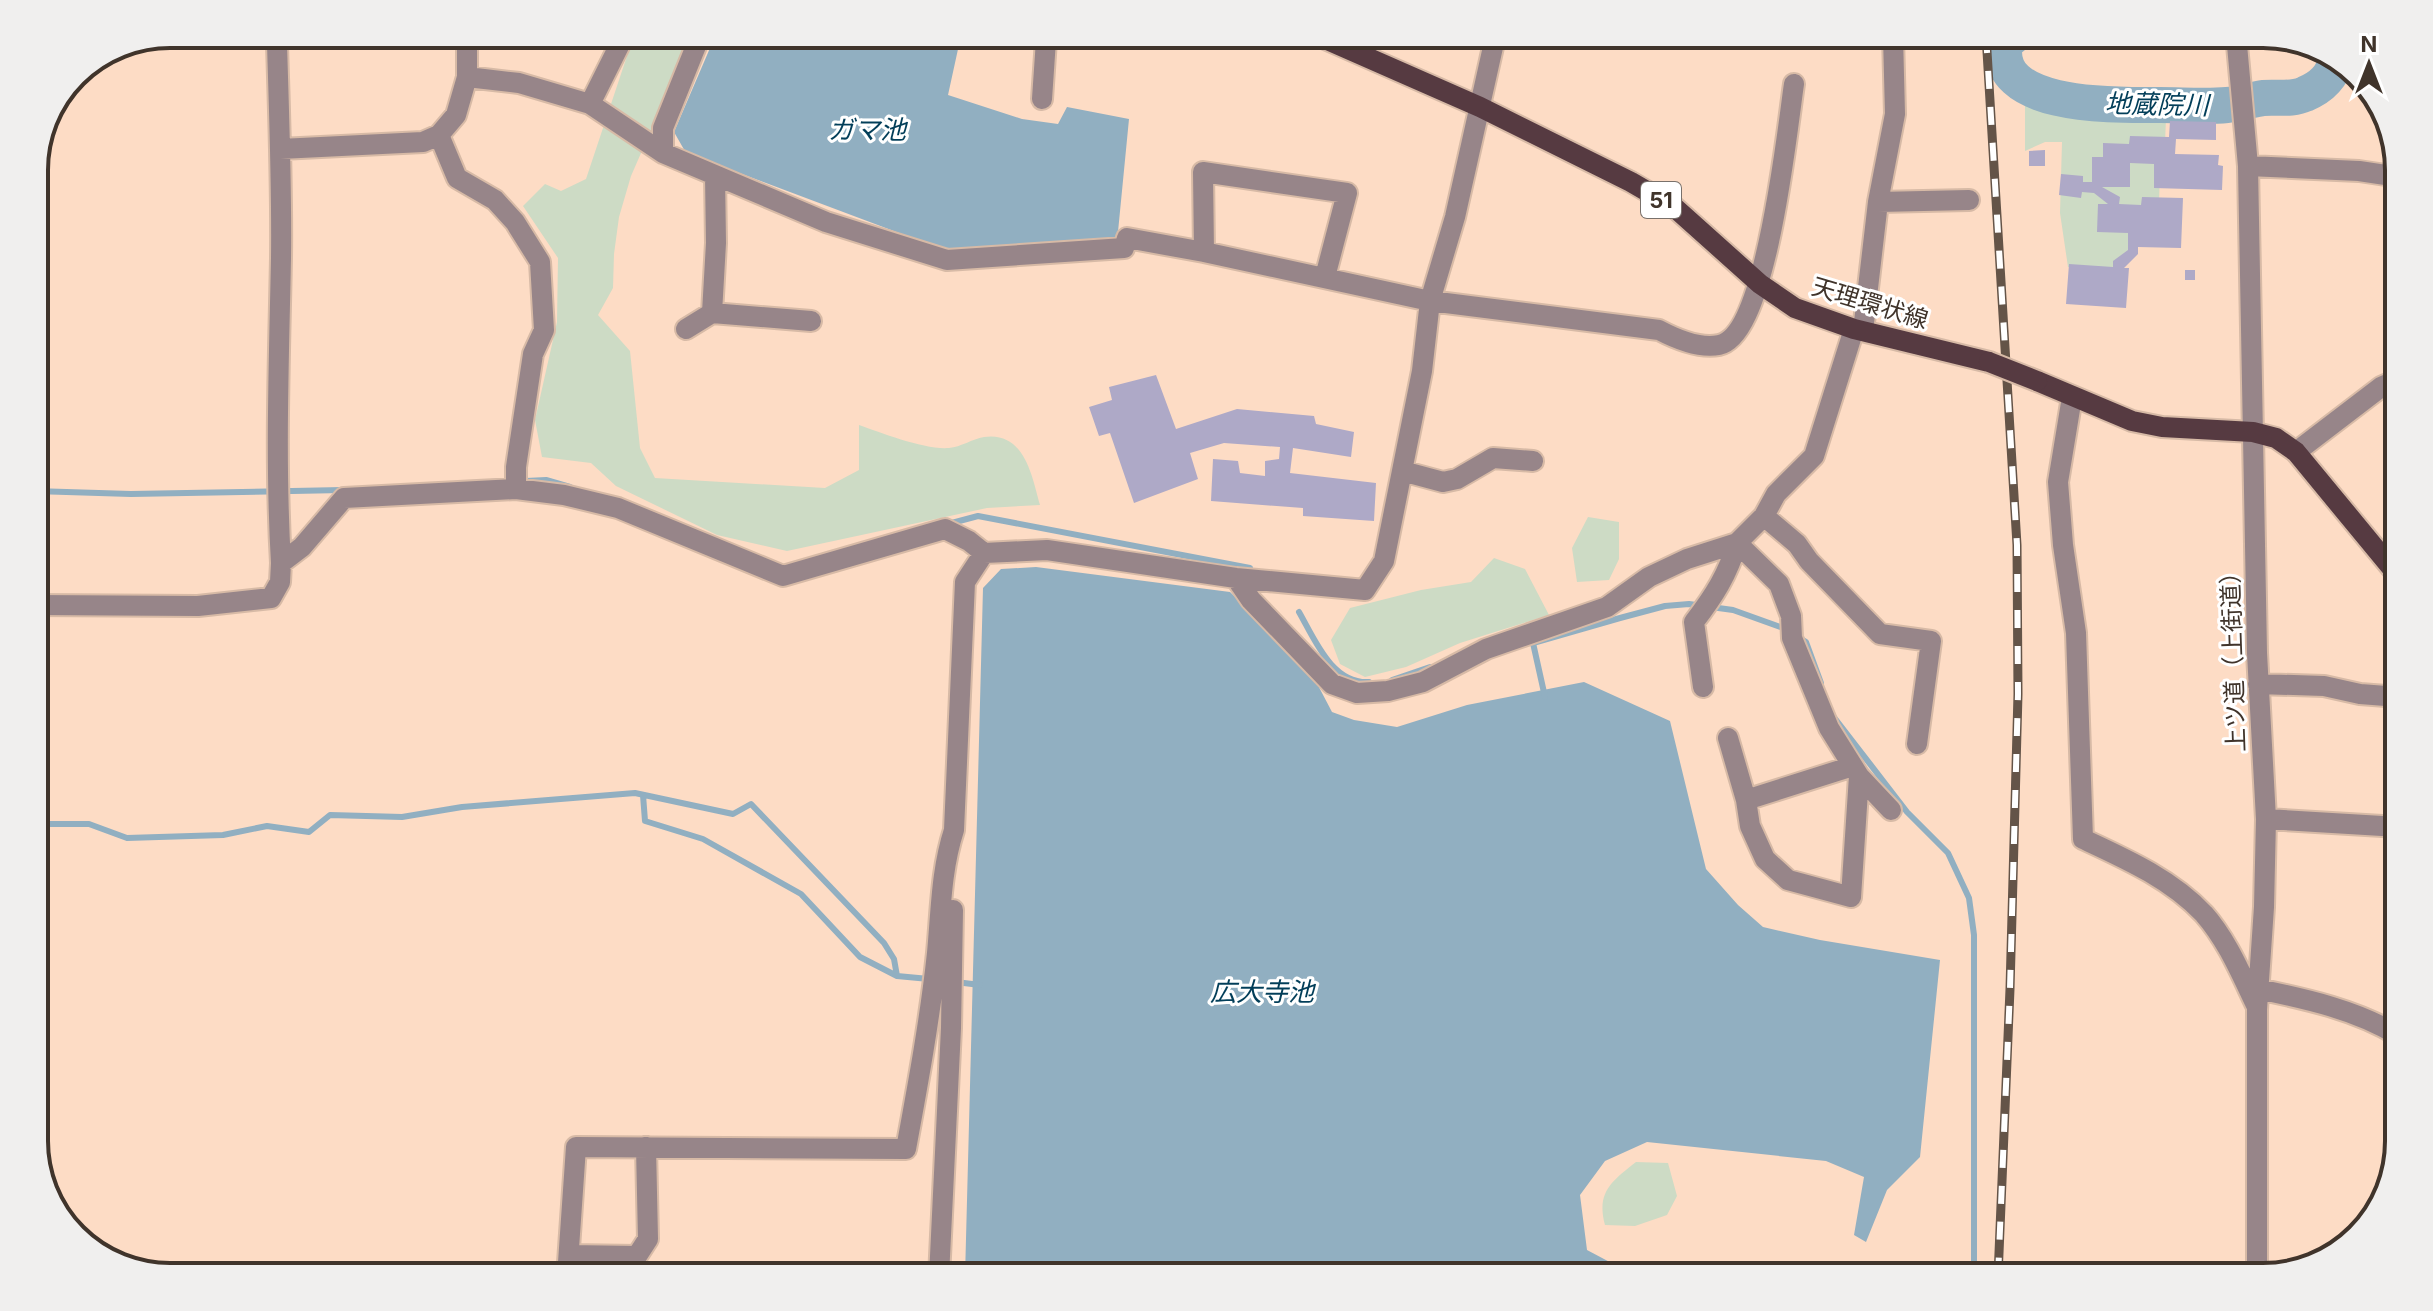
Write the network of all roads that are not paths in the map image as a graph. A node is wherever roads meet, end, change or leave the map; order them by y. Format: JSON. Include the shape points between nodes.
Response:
{"nodes":[{"id":1,"x":277,"y":48,"type":"edge"},
{"id":2,"x":467,"y":48,"type":"edge"},
{"id":3,"x":618,"y":48,"type":"edge"},
{"id":4,"x":695,"y":48,"type":"edge"},
{"id":5,"x":1045,"y":48,"type":"edge"},
{"id":6,"x":1346,"y":48,"type":"edge"},
{"id":7,"x":1493,"y":48,"type":"edge"},
{"id":8,"x":1893,"y":48,"type":"edge"},
{"id":9,"x":2237,"y":48,"type":"edge"},
{"id":10,"x":467,"y":77,"type":"junction"},
{"id":11,"x":1794,"y":84,"type":"dead end"},
{"id":12,"x":1042,"y":99,"type":"dead end"},
{"id":13,"x":590,"y":104,"type":"junction"},
{"id":14,"x":1480,"y":107,"type":"junction"},
{"id":15,"x":439,"y":135,"type":"junction"},
{"id":16,"x":280,"y":149,"type":"junction"},
{"id":17,"x":663,"y":153,"type":"junction"},
{"id":18,"x":2248,"y":166,"type":"junction"},
{"id":19,"x":715,"y":175,"type":"junction"},
{"id":20,"x":2385,"y":175,"type":"edge"},
{"id":21,"x":1969,"y":200,"type":"dead end"},
{"id":22,"x":1878,"y":202,"type":"junction"},
{"id":23,"x":1204,"y":252,"type":"junction"},
{"id":24,"x":1325,"y":277,"type":"junction"},
{"id":25,"x":1760,"y":284,"type":"junction"},
{"id":26,"x":1430,"y":301,"type":"junction"},
{"id":27,"x":712,"y":313,"type":"junction"},
{"id":28,"x":811,"y":321,"type":"dead end"},
{"id":29,"x":686,"y":329,"type":"dead end"},
{"id":30,"x":1859,"y":330,"type":"junction"},
{"id":31,"x":2385,"y":385,"type":"edge"},
{"id":32,"x":2072,"y":397,"type":"junction"},
{"id":33,"x":2253,"y":432,"type":"junction"},
{"id":34,"x":2296,"y":452,"type":"junction"},
{"id":35,"x":1533,"y":461,"type":"dead end"},
{"id":36,"x":1402,"y":471,"type":"junction"},
{"id":37,"x":516,"y":479,"type":"junction"},
{"id":38,"x":1764,"y":516,"type":"junction"},
{"id":39,"x":1737,"y":543,"type":"junction"},
{"id":40,"x":984,"y":553,"type":"junction"},
{"id":41,"x":2385,"y":560,"type":"edge"},
{"id":42,"x":281,"y":563,"type":"junction"},
{"id":43,"x":1236,"y":578,"type":"junction"},
{"id":44,"x":48,"y":605,"type":"edge"},
{"id":45,"x":2258,"y":684,"type":"junction"},
{"id":46,"x":1703,"y":687,"type":"dead end"},
{"id":47,"x":2385,"y":696,"type":"edge"},
{"id":48,"x":1728,"y":738,"type":"dead end"},
{"id":49,"x":1917,"y":744,"type":"dead end"},
{"id":50,"x":1856,"y":771,"type":"junction"},
{"id":51,"x":1746,"y":800,"type":"junction"},
{"id":52,"x":1891,"y":810,"type":"dead end"},
{"id":53,"x":2266,"y":819,"type":"junction"},
{"id":54,"x":2385,"y":826,"type":"edge"},
{"id":55,"x":954,"y":830,"type":"junction"},
{"id":56,"x":2258,"y":999,"type":"junction"},
{"id":57,"x":2385,"y":1028,"type":"edge"},
{"id":58,"x":646,"y":1147,"type":"junction"},
{"id":59,"x":569,"y":1255,"type":"junction"},
{"id":60,"x":568,"y":1263,"type":"edge"},
{"id":61,"x":940,"y":1263,"type":"edge"},
{"id":62,"x":2257,"y":1263,"type":"edge"}],
"edges":[{"from":1,"to":16,"type":"street"},
{"from":2,"to":10,"type":"street"},
{"from":3,"to":13,"type":"street"},
{"from":4,"to":17,"type":"street","via":[[663,128]]},
{"from":5,"to":12,"type":"street"},
{"from":6,"to":14,"type":"main road","name":"天理環状線","number":"51"},
{"from":7,"to":14,"type":"street"},
{"from":8,"to":22,"type":"street","via":[[1895,114]]},
{"from":9,"to":18,"type":"street","name":"上ツ道（上街道）"},
{"from":10,"to":13,"type":"street","via":[[519,83]]},
{"from":10,"to":15,"type":"street","via":[[456,115]]},
{"from":11,"to":25,"type":"street"},
{"from":13,"to":17,"type":"street"},
{"from":14,"to":25,"type":"main road","name":"天理環状線","number":"51","via":[[1674,207]]},
{"from":14,"to":26,"type":"street"},
{"from":15,"to":16,"type":"street","via":[[423,142]]},
{"from":15,"to":37,"type":"street","via":[[457,178],[495,200],[540,262],[544,330],[533,354]]},
{"from":16,"to":42,"type":"street"},
{"from":17,"to":19,"type":"street"},
{"from":18,"to":20,"type":"street"},
{"from":18,"to":33,"type":"street","name":"上ツ道（上街道）"},
{"from":19,"to":23,"type":"street","via":[[826,222],[947,260],[1124,248],[1127,238]]},
{"from":19,"to":27,"type":"street"},
{"from":21,"to":22,"type":"street"},
{"from":22,"to":30,"type":"street"},
{"from":23,"to":24,"type":"street"},
{"from":23,"to":24,"type":"street","via":[[1203,172],[1347,193]]},
{"from":24,"to":26,"type":"street"},
{"from":25,"to":26,"type":"street","via":[[1735,335],[1719,345],[1685,342],[1659,330]]},
{"from":25,"to":30,"type":"main road","name":"天理環状線","number":"51","via":[[1795,308]]},
{"from":26,"to":36,"type":"street"},
{"from":27,"to":28,"type":"street"},
{"from":27,"to":29,"type":"street"},
{"from":30,"to":32,"type":"main road","name":"天理環状線","number":"51","bridge":true,"via":[[1989,362]]},
{"from":30,"to":38,"type":"street","via":[[1814,456],[1776,494]]},
{"from":31,"to":34,"type":"street"},
{"from":32,"to":33,"type":"main road","name":"天理環状線","number":"51","via":[[2162,427]]},
{"from":32,"to":56,"type":"street","via":[[2058,482],[2076,633],[2083,839],[2172,886],[2204,915]]},
{"from":33,"to":34,"type":"main road","name":"天理環状線","number":"51","via":[[2276,438]]},
{"from":33,"to":45,"type":"street","name":"上ツ道（上街道）"},
{"from":34,"to":41,"type":"main road","name":"天理環状線","number":"51"},
{"from":35,"to":36,"type":"street","via":[[1493,458],[1443,482]]},
{"from":36,"to":43,"type":"street","via":[[1384,561],[1365,590]]},
{"from":37,"to":40,"type":"street","via":[[618,508],[783,576],[945,529]]},
{"from":37,"to":42,"type":"street","via":[[344,498]]},
{"from":38,"to":39,"type":"street"},
{"from":38,"to":49,"type":"street","via":[[1880,634],[1931,641]]},
{"from":39,"to":43,"type":"street","via":[[1649,577],[1607,607],[1486,649],[1423,682],[1388,691],[1357,693],[1332,684]]},
{"from":39,"to":46,"type":"street","via":[[1729,570],[1694,622]]},
{"from":39,"to":50,"type":"street","via":[[1779,584],[1791,616],[1792,638],[1829,728]]},
{"from":40,"to":43,"type":"street","via":[[1047,550]]},
{"from":40,"to":55,"type":"street","via":[[965,582]]},
{"from":42,"to":44,"type":"street","via":[[280,582],[271,598],[198,606]]},
{"from":45,"to":47,"type":"street","via":[[2324,686]]},
{"from":45,"to":53,"type":"street","name":"上ツ道（上街道）"},
{"from":48,"to":51,"type":"street"},
{"from":50,"to":51,"type":"street"},
{"from":50,"to":51,"type":"street","via":[[1851,897],[1788,880],[1765,859],[1750,826]]},
{"from":50,"to":52,"type":"street"},
{"from":53,"to":54,"type":"street"},
{"from":53,"to":56,"type":"street","name":"上ツ道（上街道）"},
{"from":55,"to":58,"type":"street","via":[[945,857],[937,954],[906,1149]]},
{"from":55,"to":61,"type":"street"},
{"from":56,"to":57,"type":"street","via":[[2304,999]]},
{"from":56,"to":62,"type":"street","name":"上ツ道（上街道）"},
{"from":58,"to":59,"type":"street","via":[[576,1147]]},
{"from":58,"to":59,"type":"street","via":[[648,1239],[637,1256]]},
{"from":59,"to":60,"type":"street"}]}
